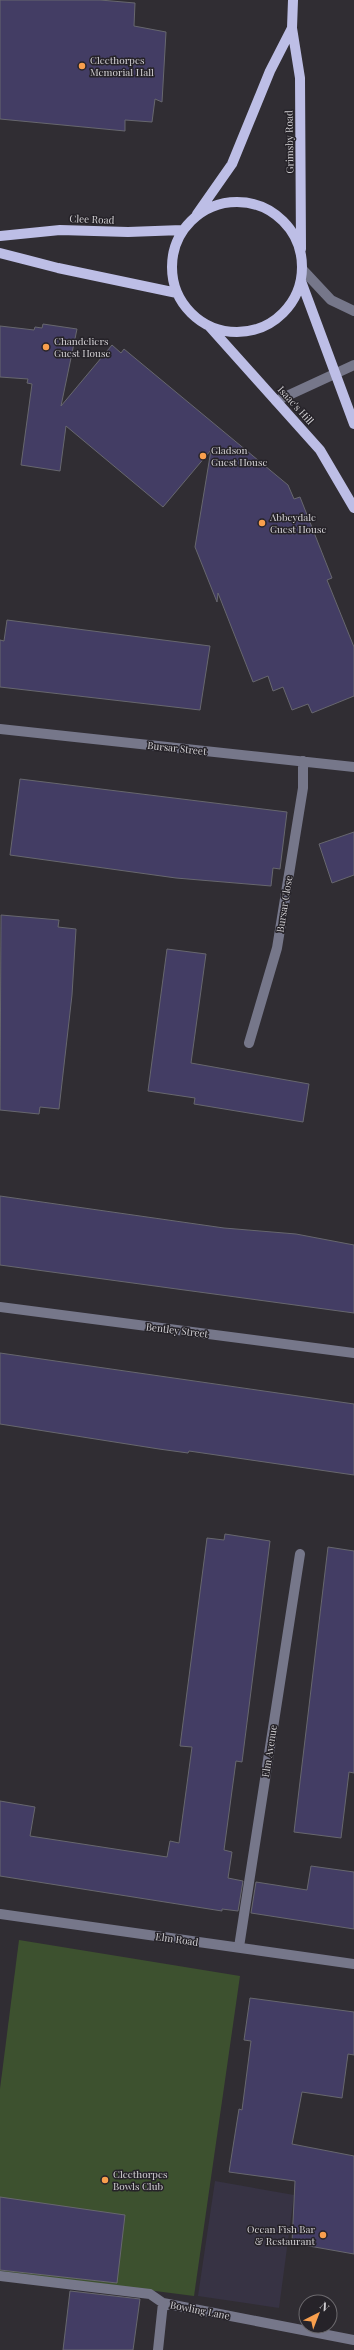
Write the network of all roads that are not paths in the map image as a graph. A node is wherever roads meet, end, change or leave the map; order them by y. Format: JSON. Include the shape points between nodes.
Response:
{"nodes":[{"id":1,"x":293,"y":0,"type":"edge"},
{"id":2,"x":292,"y":28,"type":"junction"},
{"id":3,"x":197,"y":215,"type":"junction"},
{"id":4,"x":182,"y":230,"type":"junction"},
{"id":5,"x":0,"y":236,"type":"edge"},
{"id":6,"x":0,"y":252,"type":"edge"},
{"id":7,"x":301,"y":256,"type":"junction"},
{"id":8,"x":302,"y":269,"type":"junction"},
{"id":9,"x":301,"y":281,"type":"junction"},
{"id":10,"x":177,"y":294,"type":"junction"},
{"id":11,"x":354,"y":311,"type":"edge"},
{"id":12,"x":208,"y":326,"type":"junction"},
{"id":13,"x":354,"y":366,"type":"edge"},
{"id":14,"x":335,"y":374,"type":"junction"},
{"id":15,"x":276,"y":401,"type":"junction"},
{"id":16,"x":354,"y":424,"type":"edge"},
{"id":17,"x":354,"y":508,"type":"edge"},
{"id":18,"x":0,"y":729,"type":"edge"},
{"id":19,"x":303,"y":762,"type":"junction"},
{"id":20,"x":354,"y":767,"type":"edge"},
{"id":21,"x":249,"y":1043,"type":"dead end"},
{"id":22,"x":0,"y":1307,"type":"edge"},
{"id":23,"x":354,"y":1353,"type":"edge"},
{"id":24,"x":300,"y":1554,"type":"dead end"},
{"id":25,"x":0,"y":1914,"type":"edge"},
{"id":26,"x":239,"y":1947,"type":"junction"},
{"id":27,"x":354,"y":1964,"type":"edge"},
{"id":28,"x":0,"y":2276,"type":"edge"},
{"id":29,"x":163,"y":2303,"type":"junction"},
{"id":30,"x":354,"y":2340,"type":"edge"},
{"id":31,"x":158,"y":2350,"type":"edge"}],
"edges":[{"from":1,"to":2,"type":"main road","name":"Grimsby Road"},
{"from":2,"to":3,"type":"main road","name":"Grimsby Road","via":[[270,71],[232,164]]},
{"from":2,"to":7,"type":"main road","name":"Grimsby Road","via":[[300,78]]},
{"from":3,"to":4,"type":"main road"},
{"from":3,"to":7,"type":"main road","via":[[216,205],[238,202],[261,206],[280,218],[294,235]]},
{"from":4,"to":5,"type":"main road","name":"Clee Road","via":[[60,230]]},
{"from":4,"to":10,"type":"main road","via":[[174,250],[172,265]]},
{"from":6,"to":10,"type":"main road","via":[[58,268]]},
{"from":7,"to":8,"type":"main road"},
{"from":8,"to":9,"type":"main road"},
{"from":8,"to":11,"type":"street","via":[[331,300]]},
{"from":9,"to":12,"type":"main road","via":[[294,299],[282,315],[265,326],[247,332],[227,331]]},
{"from":9,"to":14,"type":"main road"},
{"from":10,"to":12,"type":"main road","via":[[184,307]]},
{"from":12,"to":15,"type":"main road","name":"Isaac's Hill"},
{"from":13,"to":14,"type":"street"},
{"from":14,"to":15,"type":"street"},
{"from":14,"to":16,"type":"main road"},
{"from":15,"to":17,"type":"main road","name":"Isaac's Hill","via":[[320,450]]},
{"from":18,"to":19,"type":"street","name":"Bursar Street"},
{"from":19,"to":20,"type":"street","name":"Bursar Street"},
{"from":19,"to":21,"type":"street","name":"Bursar Close","via":[[303,788],[277,948]]},
{"from":22,"to":23,"type":"street","name":"Bentley Street"},
{"from":24,"to":26,"type":"street","name":"Elm Avenue"},
{"from":25,"to":26,"type":"street","name":"Elm Road"},
{"from":26,"to":27,"type":"street","name":"Elm Road"},
{"from":28,"to":29,"type":"street","name":"Bowling Lane","via":[[150,2294]]},
{"from":29,"to":30,"type":"street","name":"Bowling Lane"},
{"from":29,"to":31,"type":"street"}]}
